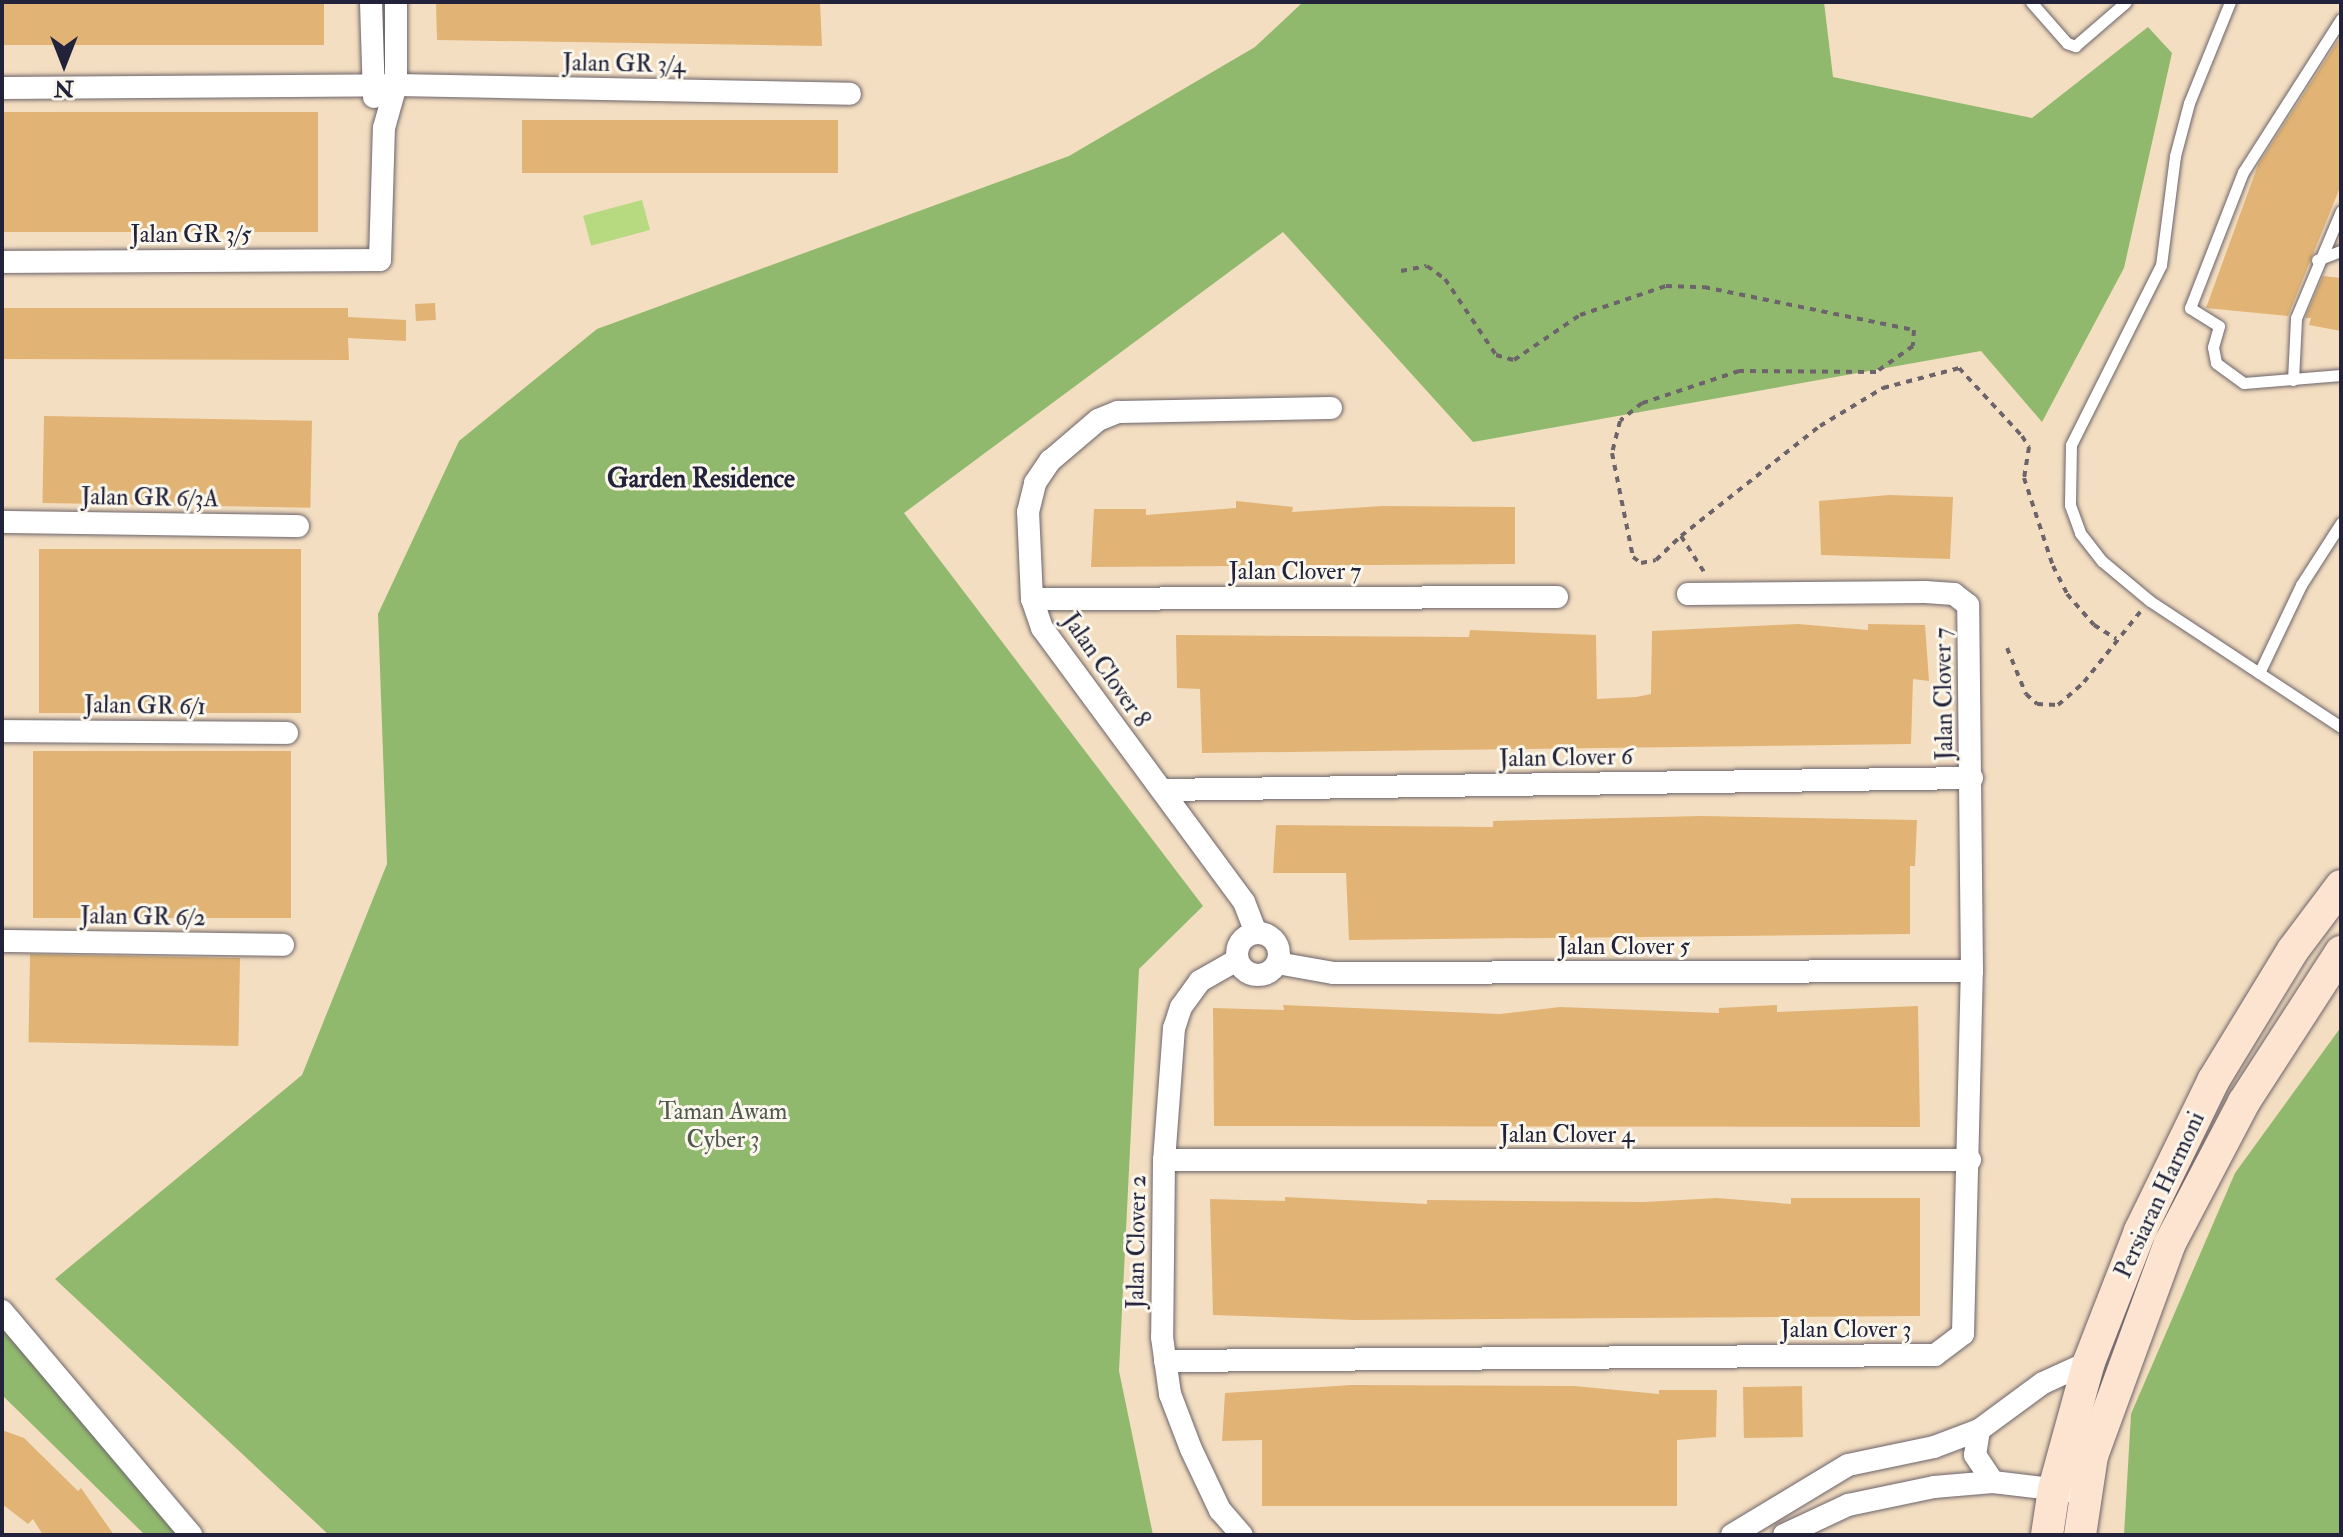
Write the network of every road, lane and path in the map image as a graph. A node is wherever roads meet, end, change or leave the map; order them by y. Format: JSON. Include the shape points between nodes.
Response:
{"nodes":[{"id":1,"x":371,"y":2,"type":"edge"},
{"id":2,"x":396,"y":2,"type":"edge"},
{"id":3,"x":2031,"y":2,"type":"edge"},
{"id":4,"x":2126,"y":2,"type":"edge"},
{"id":5,"x":2230,"y":2,"type":"edge"},
{"id":6,"x":2341,"y":19,"type":"edge"},
{"id":7,"x":370,"y":85,"type":"junction"},
{"id":8,"x":396,"y":85,"type":"junction"},
{"id":9,"x":2,"y":88,"type":"edge"},
{"id":10,"x":850,"y":94,"type":"dead end"},
{"id":11,"x":384,"y":128,"type":"junction"},
{"id":12,"x":2341,"y":211,"type":"edge"},
{"id":13,"x":2341,"y":251,"type":"edge"},
{"id":14,"x":2317,"y":260,"type":"junction"},
{"id":15,"x":2,"y":262,"type":"edge"},
{"id":16,"x":1401,"y":271,"type":"dead end"},
{"id":17,"x":2341,"y":375,"type":"edge"},
{"id":18,"x":2293,"y":380,"type":"junction"},
{"id":19,"x":1331,"y":408,"type":"dead end"},
{"id":20,"x":2,"y":522,"type":"edge"},
{"id":21,"x":2341,"y":523,"type":"edge"},
{"id":22,"x":298,"y":526,"type":"dead end"},
{"id":23,"x":1681,"y":536,"type":"junction"},
{"id":24,"x":1718,"y":593,"type":"junction"},
{"id":25,"x":1688,"y":594,"type":"dead end"},
{"id":26,"x":1557,"y":597,"type":"dead end"},
{"id":27,"x":1032,"y":599,"type":"junction"},
{"id":28,"x":2150,"y":601,"type":"junction"},
{"id":29,"x":2116,"y":639,"type":"junction"},
{"id":30,"x":2007,"y":648,"type":"dead end"},
{"id":31,"x":2259,"y":673,"type":"junction"},
{"id":32,"x":2341,"y":727,"type":"edge"},
{"id":33,"x":2,"y":731,"type":"edge"},
{"id":34,"x":287,"y":733,"type":"dead end"},
{"id":35,"x":1972,"y":778,"type":"junction"},
{"id":36,"x":1162,"y":790,"type":"junction"},
{"id":37,"x":2341,"y":886,"type":"edge"},
{"id":38,"x":1256,"y":933,"type":"junction"},
{"id":39,"x":2,"y":941,"type":"edge"},
{"id":40,"x":283,"y":945,"type":"dead end"},
{"id":41,"x":2341,"y":952,"type":"edge"},
{"id":42,"x":1237,"y":960,"type":"junction"},
{"id":43,"x":1277,"y":963,"type":"junction"},
{"id":44,"x":1972,"y":971,"type":"junction"},
{"id":45,"x":1164,"y":1160,"type":"junction"},
{"id":46,"x":1970,"y":1160,"type":"junction"},
{"id":47,"x":2,"y":1311,"type":"edge"},
{"id":48,"x":1165,"y":1361,"type":"junction"},
{"id":49,"x":2089,"y":1362,"type":"junction"},
{"id":50,"x":1979,"y":1430,"type":"junction"},
{"id":51,"x":1993,"y":1482,"type":"junction"},
{"id":52,"x":2054,"y":1489,"type":"junction"},
{"id":53,"x":2086,"y":1493,"type":"junction"},
{"id":54,"x":1771,"y":1528,"type":"edge"},
{"id":55,"x":191,"y":1535,"type":"edge"},
{"id":56,"x":1242,"y":1535,"type":"edge"},
{"id":57,"x":1732,"y":1535,"type":"edge"},
{"id":58,"x":1784,"y":1535,"type":"edge"},
{"id":59,"x":2047,"y":1535,"type":"edge"},
{"id":60,"x":2080,"y":1535,"type":"edge"}],
"edges":[{"from":1,"to":7,"type":"street"},
{"from":2,"to":8,"type":"street"},
{"from":3,"to":4,"type":"lane","via":[[2075,46]]},
{"from":5,"to":28,"type":"lane","via":[[2189,103],[2175,156],[2161,265],[2071,445],[2067,474],[2080,533],[2102,561]]},
{"from":6,"to":18,"type":"lane","via":[[2243,172],[2190,308],[2219,326],[2213,347],[2224,373],[2244,383]]},
{"from":7,"to":8,"type":"street","name":"Jalan GR 3/4"},
{"from":7,"to":9,"type":"street"},
{"from":7,"to":11,"type":"street"},
{"from":8,"to":10,"type":"street","name":"Jalan GR 3/4"},
{"from":8,"to":11,"type":"street"},
{"from":11,"to":15,"type":"street","name":"Jalan GR 3/5","via":[[380,260]]},
{"from":12,"to":14,"type":"lane"},
{"from":13,"to":14,"type":"lane"},
{"from":14,"to":18,"type":"lane","via":[[2296,318]]},
{"from":16,"to":23,"type":"path","via":[[1427,266],[1445,279],[1496,355],[1514,360],[1580,315],[1666,286],[1704,287],[1914,330],[1913,346],[1876,372],[1739,371],[1642,403],[1620,421],[1612,453],[1633,557],[1641,563],[1656,560]]},
{"from":17,"to":18,"type":"lane"},
{"from":19,"to":27,"type":"street","name":"Jalan Clover 8","via":[[1139,408],[1098,420],[1050,461],[1035,483],[1028,512]]},
{"from":20,"to":22,"type":"street","name":"Jalan GR 6/3A"},
{"from":21,"to":31,"type":"lane","via":[[2301,585]]},
{"from":23,"to":24,"type":"path"},
{"from":23,"to":29,"type":"path","via":[[1820,426],[1883,388],[1959,368],[2029,447],[2024,478],[2053,566],[2067,594],[2094,625]]},
{"from":24,"to":25,"type":"street","name":"Jalan Clover 7"},
{"from":24,"to":35,"type":"street","name":"Jalan Clover 7","via":[[1954,594],[1968,605]]},
{"from":26,"to":27,"type":"street","name":"Jalan Clover 7"},
{"from":27,"to":36,"type":"street","name":"Jalan Clover 8","via":[[1054,649]]},
{"from":28,"to":29,"type":"path"},
{"from":28,"to":31,"type":"lane"},
{"from":29,"to":30,"type":"path","via":[[2058,705],[2037,704],[2026,694]]},
{"from":31,"to":32,"type":"lane"},
{"from":33,"to":34,"type":"street","name":"Jalan GR 6/1"},
{"from":35,"to":36,"type":"street","name":"Jalan Clover 6"},
{"from":35,"to":44,"type":"street","name":"Jalan Clover 3"},
{"from":36,"to":38,"type":"street","name":"Jalan Clover 8","via":[[1244,902]]},
{"from":37,"to":49,"type":"street","name":"Persiaran Harmoni","via":[[2293,950],[2213,1081],[2140,1231]]},
{"from":38,"to":42,"type":"street","via":[[1240,942]]},
{"from":38,"to":43,"type":"street","via":[[1273,939]]},
{"from":39,"to":40,"type":"street","name":"Jalan GR 6/2"},
{"from":41,"to":53,"type":"street","name":"Persiaran Harmoni","via":[[2244,1102],[2170,1243],[2107,1410]]},
{"from":42,"to":43,"type":"street","via":[[1246,971],[1260,975]]},
{"from":42,"to":45,"type":"street","name":"Jalan Clover 2","via":[[1200,981],[1181,1007],[1174,1028]]},
{"from":43,"to":44,"type":"street","name":"Jalan Clover 5","via":[[1334,973]]},
{"from":44,"to":46,"type":"street","name":"Jalan Clover 3"},
{"from":45,"to":46,"type":"street","name":"Jalan Clover 4"},
{"from":45,"to":48,"type":"street","name":"Jalan Clover 2"},
{"from":46,"to":48,"type":"street","name":"Jalan Clover 3","via":[[1967,1320],[1952,1346],[1935,1355]]},
{"from":47,"to":55,"type":"street"},
{"from":48,"to":56,"type":"street","name":"Jalan Clover 2","via":[[1170,1394],[1191,1449],[1220,1510]]},
{"from":49,"to":50,"type":"street","via":[[2043,1383]]},
{"from":49,"to":52,"type":"street","name":"Persiaran Harmoni"},
{"from":50,"to":51,"type":"street","via":[[1975,1455]]},
{"from":50,"to":54,"type":"street","via":[[1934,1447],[1848,1465]]},
{"from":51,"to":52,"type":"street"},
{"from":51,"to":58,"type":"street","via":[[1868,1498]]},
{"from":52,"to":53,"type":"street"},
{"from":52,"to":59,"type":"street","name":"Persiaran Harmoni"},
{"from":53,"to":60,"type":"street","name":"Persiaran Harmoni"},
{"from":54,"to":57,"type":"street"}]}
